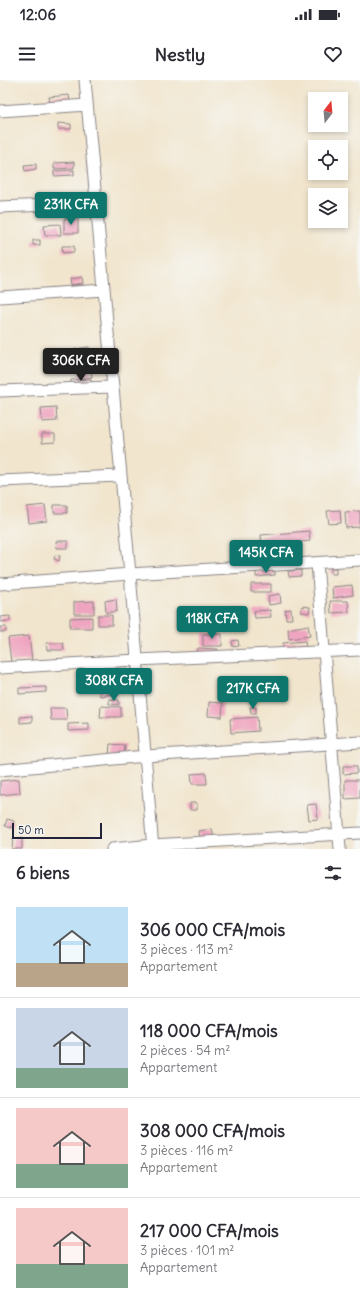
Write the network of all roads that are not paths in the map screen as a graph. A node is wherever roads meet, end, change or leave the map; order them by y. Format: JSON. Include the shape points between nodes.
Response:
{"nodes":[{"id":1,"x":85,"y":80,"type":"edge"},
{"id":2,"x":87,"y":105,"type":"junction"},
{"id":3,"x":0,"y":111,"type":"edge"},
{"id":4,"x":96,"y":203,"type":"junction"},
{"id":5,"x":0,"y":208,"type":"edge"},
{"id":6,"x":104,"y":290,"type":"junction"},
{"id":7,"x":0,"y":297,"type":"edge"},
{"id":8,"x":112,"y":387,"type":"junction"},
{"id":9,"x":0,"y":390,"type":"edge"},
{"id":10,"x":120,"y":476,"type":"junction"},
{"id":11,"x":0,"y":481,"type":"edge"},
{"id":12,"x":360,"y":560,"type":"edge"},
{"id":13,"x":317,"y":563,"type":"junction"},
{"id":14,"x":130,"y":574,"type":"junction"},
{"id":15,"x":0,"y":584,"type":"edge"},
{"id":16,"x":360,"y":650,"type":"edge"},
{"id":17,"x":323,"y":653,"type":"junction"},
{"id":18,"x":136,"y":660,"type":"junction"},
{"id":19,"x":0,"y":668,"type":"edge"},
{"id":20,"x":360,"y":742,"type":"edge"},
{"id":21,"x":331,"y":744,"type":"junction"},
{"id":22,"x":145,"y":756,"type":"junction"},
{"id":23,"x":0,"y":770,"type":"edge"},
{"id":24,"x":360,"y":833,"type":"edge"},
{"id":25,"x":339,"y":834,"type":"junction"},
{"id":26,"x":152,"y":847,"type":"edge"},
{"id":27,"x":112,"y":849,"type":"edge"},
{"id":28,"x":340,"y":849,"type":"edge"}],
"edges":[{"from":1,"to":2,"type":"street"},
{"from":2,"to":3,"type":"street"},
{"from":2,"to":4,"type":"street"},
{"from":4,"to":5,"type":"street"},
{"from":4,"to":6,"type":"street"},
{"from":6,"to":7,"type":"street"},
{"from":6,"to":8,"type":"street"},
{"from":8,"to":9,"type":"street"},
{"from":8,"to":10,"type":"street"},
{"from":10,"to":11,"type":"street"},
{"from":10,"to":14,"type":"street"},
{"from":12,"to":13,"type":"street"},
{"from":13,"to":14,"type":"street"},
{"from":13,"to":17,"type":"street"},
{"from":14,"to":15,"type":"street"},
{"from":14,"to":18,"type":"street"},
{"from":16,"to":17,"type":"street"},
{"from":17,"to":18,"type":"street"},
{"from":17,"to":21,"type":"street"},
{"from":18,"to":19,"type":"street"},
{"from":18,"to":22,"type":"street"},
{"from":20,"to":21,"type":"street"},
{"from":21,"to":22,"type":"street"},
{"from":21,"to":25,"type":"street"},
{"from":22,"to":23,"type":"street"},
{"from":22,"to":26,"type":"street"},
{"from":24,"to":25,"type":"street"},
{"from":25,"to":26,"type":"street"},
{"from":25,"to":28,"type":"street"},
{"from":26,"to":27,"type":"street"}]}
